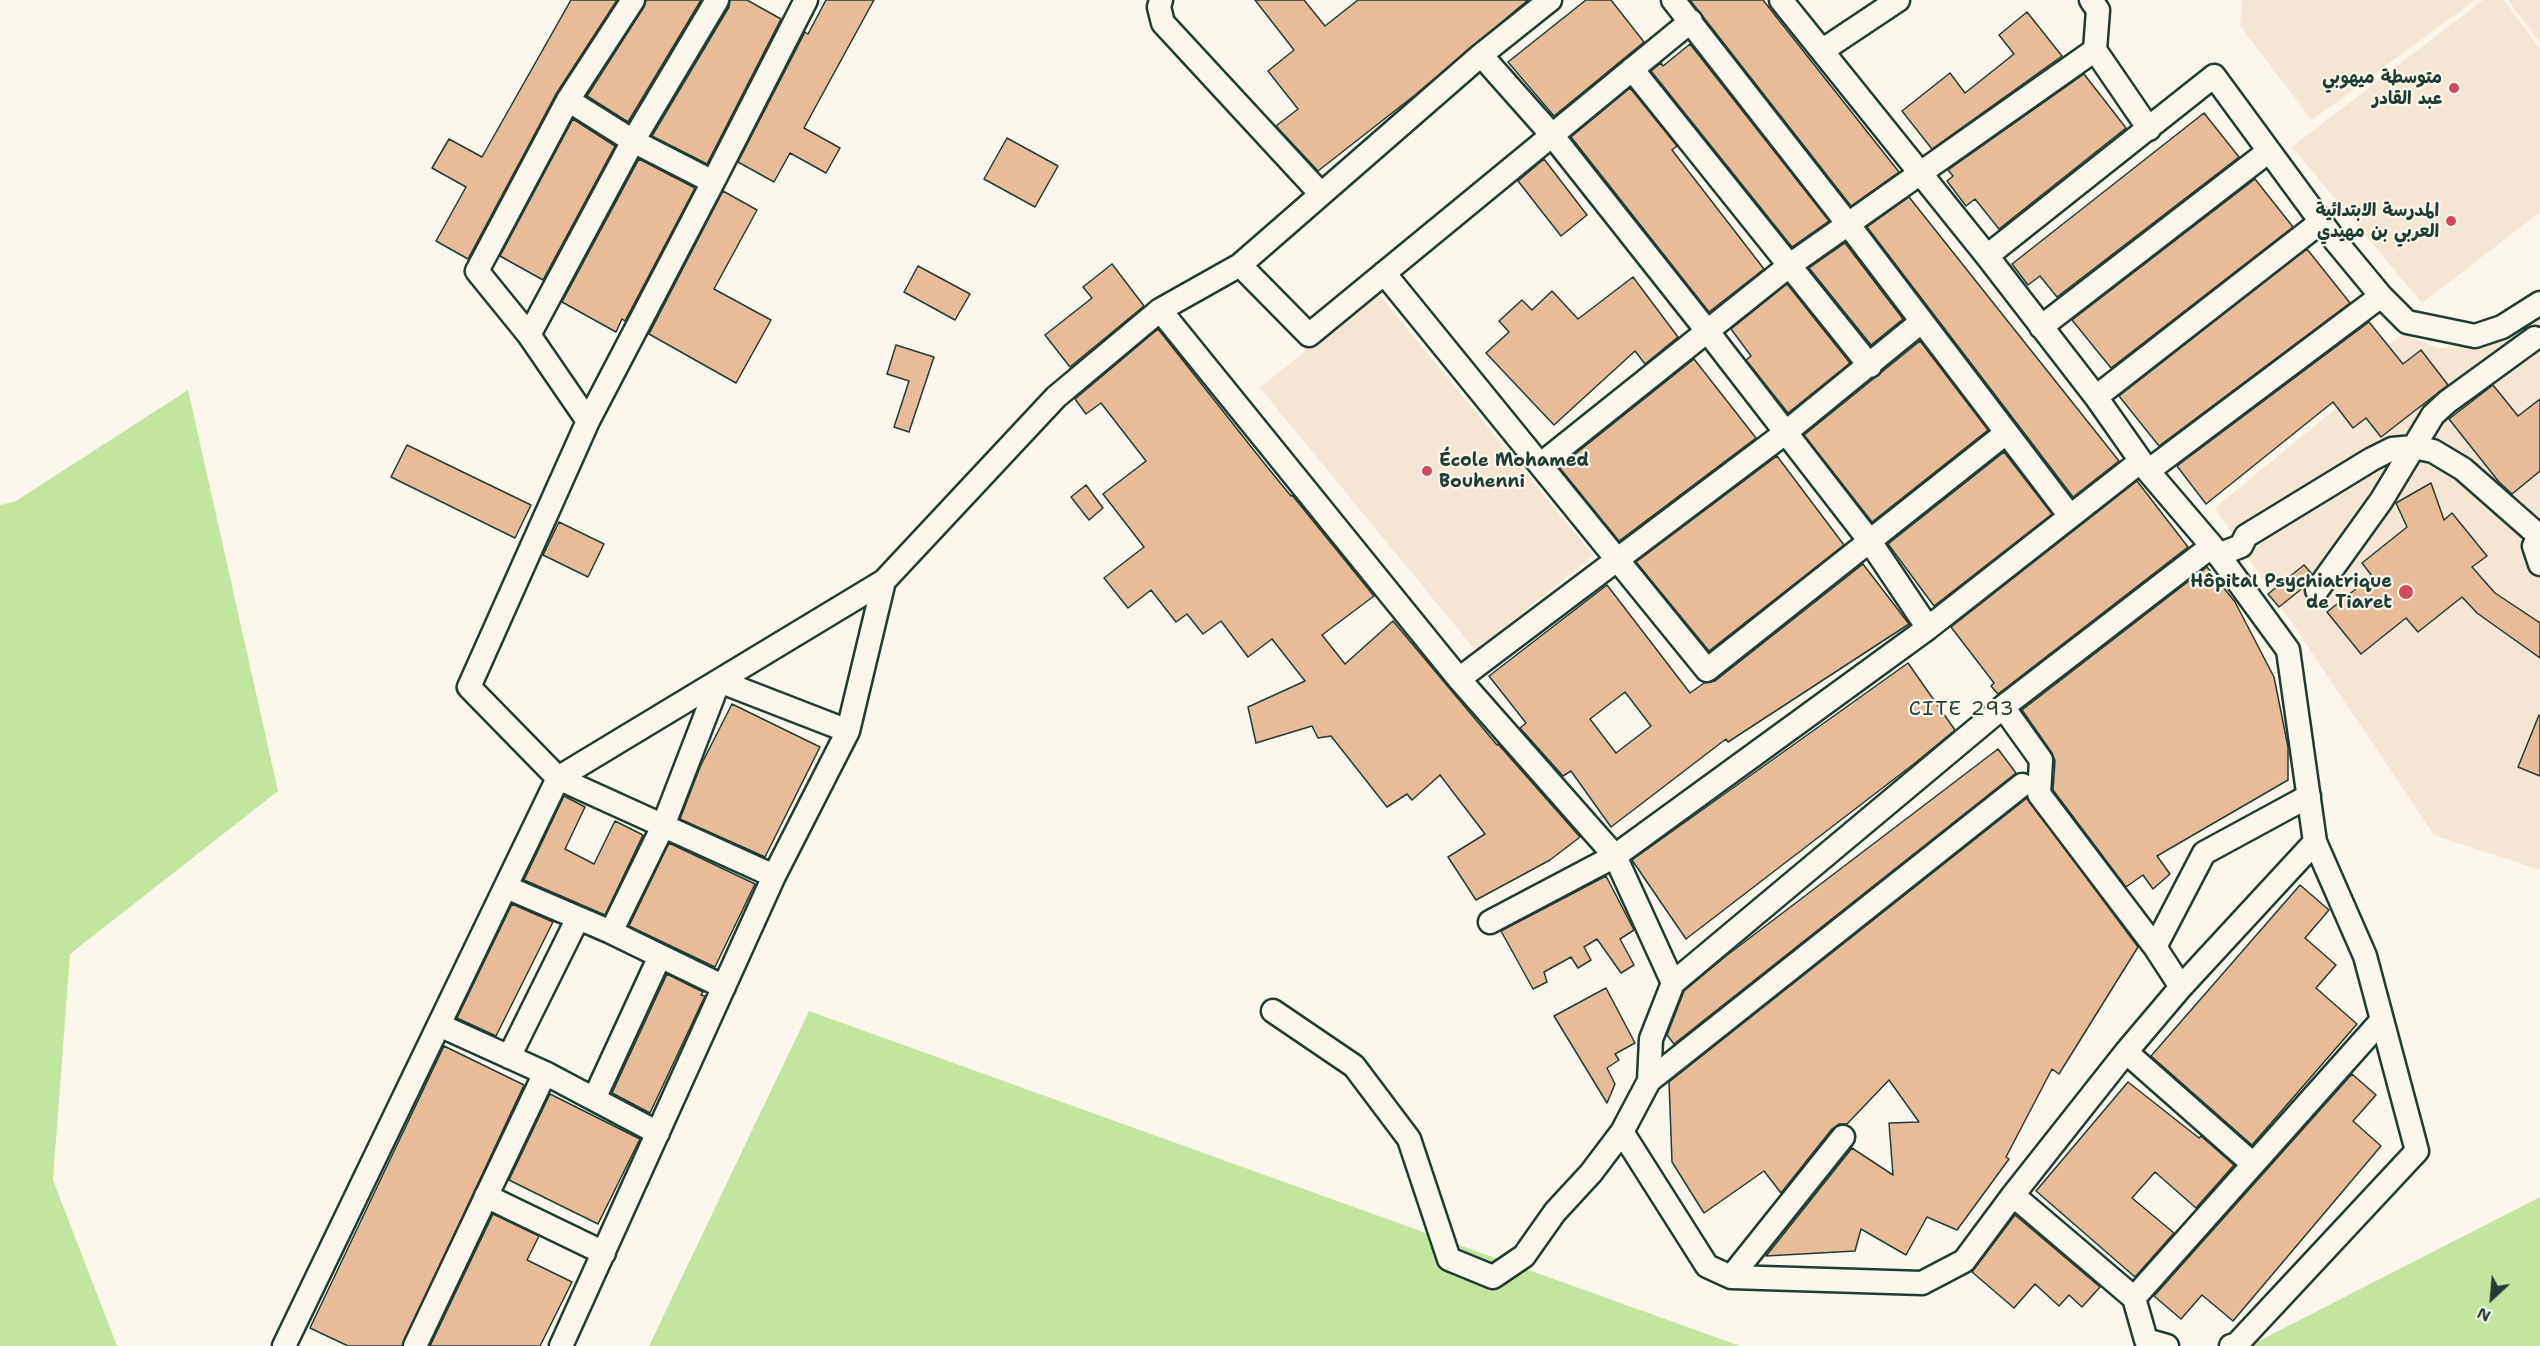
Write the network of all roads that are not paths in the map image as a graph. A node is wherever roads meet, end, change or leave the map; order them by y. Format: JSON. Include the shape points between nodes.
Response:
{"nodes":[{"id":1,"x":633,"y":0,"type":"edge"},
{"id":2,"x":717,"y":0,"type":"edge"},
{"id":3,"x":806,"y":0,"type":"edge"},
{"id":4,"x":1161,"y":0,"type":"edge"},
{"id":5,"x":1550,"y":0,"type":"edge"},
{"id":6,"x":1673,"y":0,"type":"edge"},
{"id":7,"x":1898,"y":0,"type":"edge"},
{"id":8,"x":1784,"y":1,"type":"edge"},
{"id":9,"x":2097,"y":3,"type":"edge"},
{"id":10,"x":1691,"y":21,"type":"junction"},
{"id":11,"x":1822,"y":50,"type":"junction"},
{"id":12,"x":2095,"y":50,"type":"junction"},
{"id":13,"x":1481,"y":55,"type":"junction"},
{"id":14,"x":1632,"y":69,"type":"junction"},
{"id":15,"x":568,"y":100,"type":"junction"},
{"id":16,"x":2149,"y":129,"type":"junction"},
{"id":17,"x":1552,"y":135,"type":"junction"},
{"id":18,"x":633,"y":141,"type":"junction"},
{"id":19,"x":2269,"y":151,"type":"junction"},
{"id":20,"x":1921,"y":175,"type":"junction"},
{"id":21,"x":713,"y":182,"type":"junction"},
{"id":22,"x":1321,"y":194,"type":"junction"},
{"id":23,"x":2322,"y":222,"type":"junction"},
{"id":24,"x":1848,"y":224,"type":"junction"},
{"id":25,"x":1987,"y":256,"type":"junction"},
{"id":26,"x":1240,"y":265,"type":"junction"},
{"id":27,"x":1790,"y":265,"type":"junction"},
{"id":28,"x":1384,"y":273,"type":"junction"},
{"id":29,"x":2381,"y":296,"type":"junction"},
{"id":30,"x":2540,"y":303,"type":"edge"},
{"id":31,"x":1160,"y":310,"type":"junction"},
{"id":32,"x":1921,"y":322,"type":"junction"},
{"id":33,"x":2041,"y":327,"type":"junction"},
{"id":34,"x":1708,"y":332,"type":"junction"},
{"id":35,"x":529,"y":335,"type":"junction"},
{"id":36,"x":2535,"y":338,"type":"dead end"},
{"id":37,"x":1870,"y":366,"type":"junction"},
{"id":38,"x":2096,"y":397,"type":"junction"},
{"id":39,"x":588,"y":421,"type":"junction"},
{"id":40,"x":1785,"y":433,"type":"junction"},
{"id":41,"x":2006,"y":433,"type":"junction"},
{"id":42,"x":2413,"y":447,"type":"junction"},
{"id":43,"x":1541,"y":464,"type":"junction"},
{"id":44,"x":2144,"y":466,"type":"junction"},
{"id":45,"x":2070,"y":516,"type":"junction"},
{"id":46,"x":2539,"y":534,"type":"edge"},
{"id":47,"x":1869,"y":540,"type":"junction"},
{"id":48,"x":2215,"y":550,"type":"junction"},
{"id":49,"x":1616,"y":558,"type":"junction"},
{"id":50,"x":2540,"y":564,"type":"edge"},
{"id":51,"x":884,"y":581,"type":"junction"},
{"id":52,"x":2317,"y":590,"type":"dead end"},
{"id":53,"x":1928,"y":628,"type":"junction"},
{"id":54,"x":1459,"y":678,"type":"junction"},
{"id":55,"x":719,"y":681,"type":"junction"},
{"id":56,"x":2003,"y":707,"type":"junction"},
{"id":57,"x":848,"y":731,"type":"junction"},
{"id":58,"x":558,"y":778,"type":"junction"},
{"id":59,"x":2022,"y":785,"type":"dead end"},
{"id":60,"x":2308,"y":796,"type":"junction"},
{"id":61,"x":663,"y":826,"type":"junction"},
{"id":62,"x":2315,"y":842,"type":"junction"},
{"id":63,"x":1615,"y":856,"type":"junction"},
{"id":64,"x":774,"y":876,"type":"junction"},
{"id":65,"x":506,"y":887,"type":"junction"},
{"id":66,"x":578,"y":918,"type":"junction"},
{"id":67,"x":1490,"y":922,"type":"dead end"},
{"id":68,"x":611,"y":932,"type":"junction"},
{"id":69,"x":2155,"y":947,"type":"junction"},
{"id":70,"x":660,"y":956,"type":"junction"},
{"id":71,"x":1673,"y":984,"type":"junction"},
{"id":72,"x":724,"y":987,"type":"junction"},
{"id":73,"x":2181,"y":987,"type":"junction"},
{"id":74,"x":1273,"y":1011,"type":"dead end"},
{"id":75,"x":2382,"y":1020,"type":"junction"},
{"id":76,"x":439,"y":1025,"type":"junction"},
{"id":77,"x":2126,"y":1052,"type":"junction"},
{"id":78,"x":509,"y":1057,"type":"junction"},
{"id":79,"x":545,"y":1073,"type":"junction"},
{"id":80,"x":1649,"y":1081,"type":"junction"},
{"id":81,"x":594,"y":1099,"type":"junction"},
{"id":82,"x":1622,"y":1132,"type":"junction"},
{"id":83,"x":658,"y":1133,"type":"junction"},
{"id":84,"x":1842,"y":1137,"type":"dead end"},
{"id":85,"x":2253,"y":1164,"type":"junction"},
{"id":86,"x":2013,"y":1195,"type":"junction"},
{"id":87,"x":486,"y":1196,"type":"junction"},
{"id":88,"x":604,"y":1252,"type":"junction"},
{"id":89,"x":1731,"y":1277,"type":"junction"},
{"id":90,"x":2134,"y":1299,"type":"junction"},
{"id":91,"x":291,"y":1344,"type":"edge"},
{"id":92,"x":415,"y":1346,"type":"edge"},
{"id":93,"x":561,"y":1346,"type":"edge"},
{"id":94,"x":2167,"y":1346,"type":"edge"},
{"id":95,"x":2231,"y":1346,"type":"edge"}],
"edges":[{"from":1,"to":15,"type":"street"},
{"from":2,"to":18,"type":"street"},
{"from":3,"to":21,"type":"street"},
{"from":4,"to":22,"type":"street","via":[[1163,23]]},
{"from":5,"to":13,"type":"street"},
{"from":6,"to":10,"type":"street"},
{"from":7,"to":11,"type":"street"},
{"from":8,"to":11,"type":"street"},
{"from":9,"to":12,"type":"street"},
{"from":10,"to":14,"type":"street"},
{"from":10,"to":24,"type":"street"},
{"from":11,"to":20,"type":"street"},
{"from":12,"to":16,"type":"street"},
{"from":12,"to":20,"type":"street"},
{"from":13,"to":17,"type":"street"},
{"from":13,"to":22,"type":"street"},
{"from":14,"to":17,"type":"street"},
{"from":14,"to":27,"type":"street"},
{"from":15,"to":18,"type":"street"},
{"from":15,"to":35,"type":"street","via":[[477,271]]},
{"from":16,"to":19,"type":"street","via":[[2214,76]]},
{"from":16,"to":25,"type":"street"},
{"from":17,"to":28,"type":"street"},
{"from":17,"to":34,"type":"street"},
{"from":18,"to":21,"type":"street"},
{"from":18,"to":35,"type":"street"},
{"from":19,"to":23,"type":"street"},
{"from":19,"to":33,"type":"street"},
{"from":20,"to":24,"type":"street"},
{"from":20,"to":25,"type":"street"},
{"from":21,"to":39,"type":"street"},
{"from":22,"to":26,"type":"street"},
{"from":23,"to":29,"type":"street"},
{"from":23,"to":38,"type":"street"},
{"from":24,"to":27,"type":"street"},
{"from":24,"to":32,"type":"street"},
{"from":25,"to":33,"type":"street"},
{"from":26,"to":28,"type":"street","via":[[1309,335]]},
{"from":26,"to":31,"type":"street"},
{"from":27,"to":34,"type":"street"},
{"from":27,"to":37,"type":"street"},
{"from":28,"to":43,"type":"street"},
{"from":29,"to":30,"type":"street","via":[[2407,322],[2475,336],[2502,327]]},
{"from":29,"to":44,"type":"street"},
{"from":31,"to":51,"type":"street","via":[[1056,397]]},
{"from":31,"to":54,"type":"street"},
{"from":32,"to":37,"type":"street"},
{"from":32,"to":41,"type":"street"},
{"from":33,"to":38,"type":"street"},
{"from":34,"to":40,"type":"street"},
{"from":34,"to":43,"type":"street"},
{"from":35,"to":39,"type":"street"},
{"from":36,"to":42,"type":"street","via":[[2447,402],[2433,415]]},
{"from":37,"to":40,"type":"street"},
{"from":38,"to":44,"type":"street"},
{"from":39,"to":58,"type":"street","via":[[469,687]]},
{"from":40,"to":47,"type":"street"},
{"from":40,"to":49,"type":"street"},
{"from":41,"to":45,"type":"street"},
{"from":41,"to":47,"type":"street"},
{"from":42,"to":46,"type":"street","via":[[2433,451],[2463,469]]},
{"from":42,"to":48,"type":"street","via":[[2392,449],[2372,459],[2246,537],[2241,546]]},
{"from":42,"to":52,"type":"street","via":[[2381,501]]},
{"from":43,"to":49,"type":"street"},
{"from":44,"to":45,"type":"street"},
{"from":44,"to":48,"type":"street"},
{"from":45,"to":53,"type":"street"},
{"from":46,"to":50,"type":"street","via":[[2534,546]]},
{"from":47,"to":49,"type":"street","via":[[1707,670]]},
{"from":47,"to":53,"type":"street"},
{"from":48,"to":56,"type":"street"},
{"from":48,"to":60,"type":"street","via":[[2288,650]]},
{"from":49,"to":54,"type":"street"},
{"from":51,"to":55,"type":"street"},
{"from":51,"to":57,"type":"street"},
{"from":53,"to":63,"type":"street"},
{"from":54,"to":63,"type":"street"},
{"from":55,"to":57,"type":"street"},
{"from":55,"to":58,"type":"street"},
{"from":55,"to":61,"type":"street"},
{"from":56,"to":69,"type":"street","via":[[2041,760],[2039,794]]},
{"from":56,"to":71,"type":"street"},
{"from":57,"to":64,"type":"street"},
{"from":58,"to":61,"type":"street"},
{"from":58,"to":65,"type":"street"},
{"from":59,"to":80,"type":"street"},
{"from":60,"to":62,"type":"street"},
{"from":60,"to":69,"type":"street","via":[[2204,853]]},
{"from":61,"to":64,"type":"street"},
{"from":61,"to":68,"type":"street"},
{"from":62,"to":73,"type":"street"},
{"from":62,"to":75,"type":"street","via":[[2365,956]]},
{"from":63,"to":67,"type":"street"},
{"from":63,"to":71,"type":"street"},
{"from":64,"to":72,"type":"street"},
{"from":65,"to":66,"type":"street"},
{"from":65,"to":76,"type":"street"},
{"from":66,"to":68,"type":"street"},
{"from":66,"to":78,"type":"street"},
{"from":68,"to":70,"type":"street"},
{"from":69,"to":73,"type":"street"},
{"from":70,"to":72,"type":"street"},
{"from":70,"to":81,"type":"street"},
{"from":71,"to":80,"type":"street","via":[[1651,1039]]},
{"from":72,"to":83,"type":"street"},
{"from":73,"to":77,"type":"street"},
{"from":74,"to":82,"type":"street","via":[[1354,1066],[1409,1139],[1449,1259],[1493,1277],[1524,1256],[1554,1212]]},
{"from":75,"to":85,"type":"street"},
{"from":75,"to":95,"type":"street","via":[[2417,1151]]},
{"from":76,"to":78,"type":"street"},
{"from":76,"to":91,"type":"street"},
{"from":77,"to":85,"type":"street"},
{"from":77,"to":86,"type":"street"},
{"from":78,"to":79,"type":"street"},
{"from":79,"to":81,"type":"street"},
{"from":79,"to":87,"type":"street"},
{"from":80,"to":82,"type":"street"},
{"from":81,"to":83,"type":"street"},
{"from":82,"to":89,"type":"street","via":[[1707,1266]]},
{"from":83,"to":88,"type":"street"},
{"from":84,"to":89,"type":"street"},
{"from":85,"to":90,"type":"street"},
{"from":86,"to":89,"type":"street","via":[[1964,1262],[1922,1283]]},
{"from":86,"to":90,"type":"street"},
{"from":87,"to":88,"type":"street"},
{"from":87,"to":92,"type":"street"},
{"from":88,"to":93,"type":"street"},
{"from":90,"to":94,"type":"street","via":[[2146,1340]]}]}
